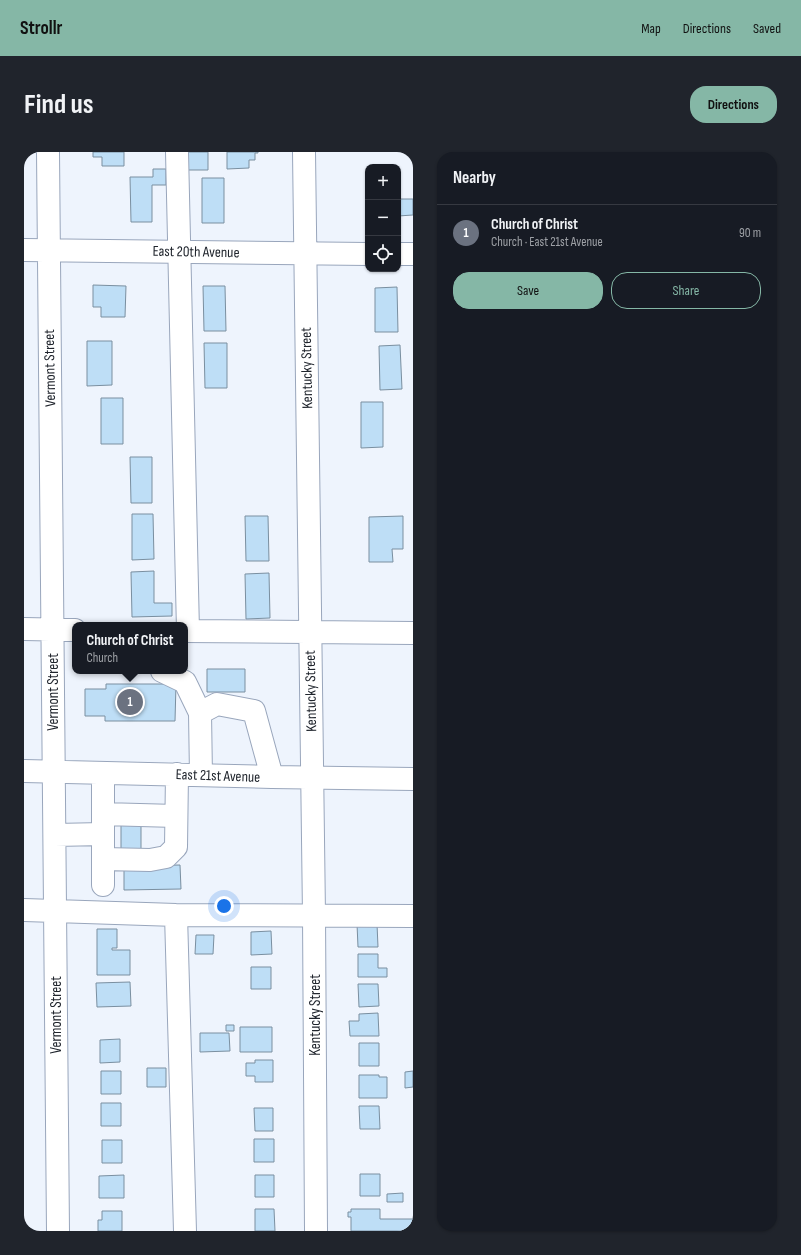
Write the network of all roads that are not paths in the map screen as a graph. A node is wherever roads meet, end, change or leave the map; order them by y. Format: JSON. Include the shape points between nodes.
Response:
{"nodes":[{"id":1,"x":48,"y":152,"type":"edge"},
{"id":2,"x":176,"y":152,"type":"edge"},
{"id":3,"x":304,"y":152,"type":"edge"},
{"id":4,"x":24,"y":250,"type":"edge"},
{"id":5,"x":49,"y":250,"type":"junction"},
{"id":6,"x":179,"y":251,"type":"junction"},
{"id":7,"x":305,"y":253,"type":"junction"},
{"id":8,"x":365,"y":254,"type":"edge"},
{"id":9,"x":401,"y":254,"type":"edge"},
{"id":10,"x":413,"y":254,"type":"edge"},
{"id":11,"x":187,"y":622,"type":"edge"},
{"id":12,"x":24,"y":629,"type":"edge"},
{"id":13,"x":52,"y":630,"type":"junction"},
{"id":14,"x":72,"y":630,"type":"edge"},
{"id":15,"x":188,"y":631,"type":"edge"},
{"id":16,"x":310,"y":632,"type":"junction"},
{"id":17,"x":413,"y":633,"type":"edge"},
{"id":18,"x":168,"y":674,"type":"edge"},
{"id":19,"x":200,"y":713,"type":"junction"},
{"id":20,"x":24,"y":771,"type":"edge"},
{"id":21,"x":54,"y":772,"type":"junction"},
{"id":22,"x":103,"y":773,"type":"junction"},
{"id":23,"x":177,"y":774,"type":"junction"},
{"id":24,"x":201,"y":775,"type":"junction"},
{"id":25,"x":272,"y":777,"type":"junction"},
{"id":26,"x":312,"y":778,"type":"junction"},
{"id":27,"x":413,"y":779,"type":"edge"},
{"id":28,"x":176,"y":816,"type":"junction"},
{"id":29,"x":103,"y":824,"type":"junction"},
{"id":30,"x":55,"y":835,"type":"junction"},
{"id":31,"x":103,"y":859,"type":"junction"},
{"id":32,"x":103,"y":885,"type":"dead end"},
{"id":33,"x":24,"y":910,"type":"edge"},
{"id":34,"x":55,"y":910,"type":"junction"},
{"id":35,"x":176,"y":914,"type":"junction"},
{"id":36,"x":314,"y":915,"type":"junction"},
{"id":37,"x":413,"y":916,"type":"edge"},
{"id":38,"x":58,"y":1231,"type":"edge"},
{"id":39,"x":185,"y":1231,"type":"edge"},
{"id":40,"x":316,"y":1231,"type":"edge"}],
"edges":[{"from":1,"to":5,"type":"street","name":"Vermont Street"},
{"from":2,"to":6,"type":"street"},
{"from":3,"to":7,"type":"street","name":"Kentucky Street"},
{"from":4,"to":5,"type":"street","name":"East 20th Avenue"},
{"from":5,"to":6,"type":"street","name":"East 20th Avenue"},
{"from":5,"to":13,"type":"street","name":"Vermont Street"},
{"from":6,"to":7,"type":"street","name":"East 20th Avenue"},
{"from":6,"to":11,"type":"street"},
{"from":7,"to":8,"type":"street","name":"East 20th Avenue"},
{"from":7,"to":16,"type":"street","name":"Kentucky Street"},
{"from":9,"to":10,"type":"street"},
{"from":12,"to":13,"type":"street"},
{"from":13,"to":14,"type":"street"},
{"from":13,"to":21,"type":"street","name":"Vermont Street"},
{"from":15,"to":16,"type":"street"},
{"from":16,"to":17,"type":"street"},
{"from":16,"to":26,"type":"street","name":"Kentucky Street"},
{"from":18,"to":19,"type":"street","via":[[185,682]]},
{"from":19,"to":24,"type":"street"},
{"from":19,"to":25,"type":"street","via":[[217,704],[254,711]]},
{"from":20,"to":21,"type":"street","name":"East 21st Avenue"},
{"from":21,"to":22,"type":"street","name":"East 21st Avenue"},
{"from":21,"to":30,"type":"street","name":"Vermont Street"},
{"from":22,"to":23,"type":"street","name":"East 21st Avenue"},
{"from":22,"to":29,"type":"street"},
{"from":23,"to":24,"type":"street","name":"East 21st Avenue"},
{"from":23,"to":28,"type":"street"},
{"from":24,"to":25,"type":"street","name":"East 21st Avenue"},
{"from":25,"to":26,"type":"street","name":"East 21st Avenue"},
{"from":26,"to":27,"type":"street","name":"East 21st Avenue"},
{"from":26,"to":36,"type":"street","name":"Kentucky Street"},
{"from":28,"to":29,"type":"street"},
{"from":28,"to":31,"type":"street","via":[[176,847],[166,857],[150,860]]},
{"from":29,"to":30,"type":"street"},
{"from":29,"to":31,"type":"street"},
{"from":30,"to":34,"type":"street","name":"Vermont Street"},
{"from":31,"to":32,"type":"street"},
{"from":33,"to":34,"type":"street"},
{"from":34,"to":35,"type":"street"},
{"from":34,"to":38,"type":"street","name":"Vermont Street"},
{"from":35,"to":36,"type":"street"},
{"from":35,"to":39,"type":"street"},
{"from":36,"to":37,"type":"street"},
{"from":36,"to":40,"type":"street","name":"Kentucky Street"}]}
